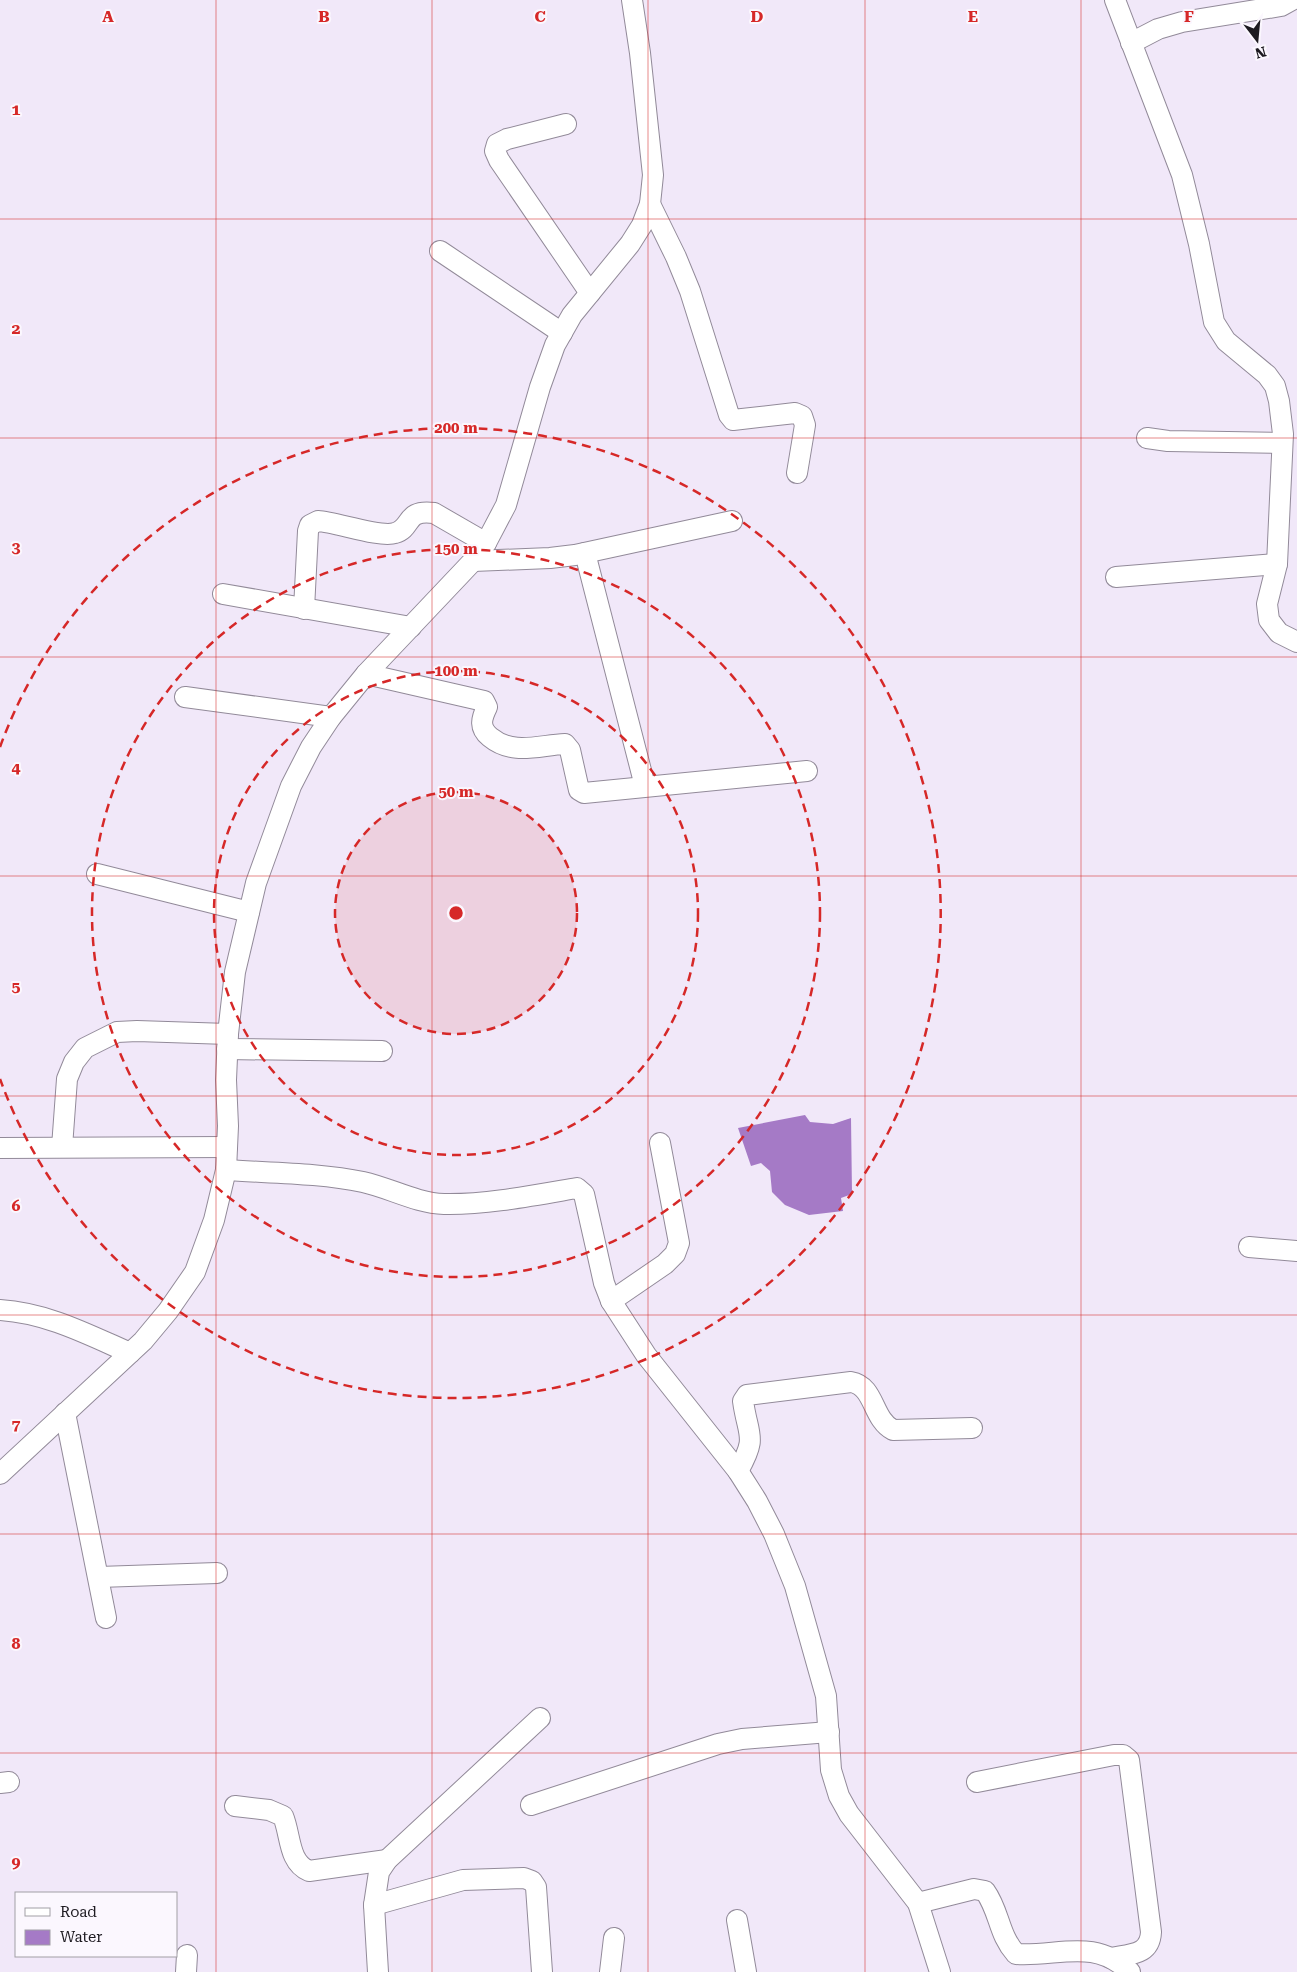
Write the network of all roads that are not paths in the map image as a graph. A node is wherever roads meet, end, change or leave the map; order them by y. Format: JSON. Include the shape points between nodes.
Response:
{"nodes":[{"id":1,"x":632,"y":0,"type":"edge"},
{"id":2,"x":1115,"y":0,"type":"edge"},
{"id":3,"x":1292,"y":0,"type":"edge"},
{"id":4,"x":1131,"y":43,"type":"junction"},
{"id":5,"x":566,"y":124,"type":"dead end"},
{"id":6,"x":650,"y":204,"type":"junction"},
{"id":7,"x":440,"y":251,"type":"dead end"},
{"id":8,"x":590,"y":293,"type":"junction"},
{"id":9,"x":562,"y":333,"type":"junction"},
{"id":10,"x":1147,"y":438,"type":"dead end"},
{"id":11,"x":1282,"y":443,"type":"junction"},
{"id":12,"x":797,"y":474,"type":"dead end"},
{"id":13,"x":732,"y":521,"type":"dead end"},
{"id":14,"x":486,"y":543,"type":"junction"},
{"id":15,"x":585,"y":553,"type":"junction"},
{"id":16,"x":473,"y":562,"type":"junction"},
{"id":17,"x":1277,"y":564,"type":"junction"},
{"id":18,"x":1116,"y":577,"type":"dead end"},
{"id":19,"x":223,"y":594,"type":"dead end"},
{"id":20,"x":304,"y":609,"type":"junction"},
{"id":21,"x":411,"y":627,"type":"junction"},
{"id":22,"x":1297,"y":642,"type":"edge"},
{"id":23,"x":366,"y":674,"type":"junction"},
{"id":24,"x":186,"y":698,"type":"dead end"},
{"id":25,"x":331,"y":717,"type":"junction"},
{"id":26,"x":807,"y":771,"type":"dead end"},
{"id":27,"x":645,"y":786,"type":"junction"},
{"id":28,"x":97,"y":874,"type":"dead end"},
{"id":29,"x":249,"y":912,"type":"junction"},
{"id":30,"x":228,"y":1041,"type":"junction"},
{"id":31,"x":382,"y":1051,"type":"dead end"},
{"id":32,"x":660,"y":1143,"type":"dead end"},
{"id":33,"x":62,"y":1147,"type":"junction"},
{"id":34,"x":227,"y":1147,"type":"junction"},
{"id":35,"x":0,"y":1148,"type":"edge"},
{"id":36,"x":226,"y":1170,"type":"junction"},
{"id":37,"x":1249,"y":1247,"type":"dead end"},
{"id":38,"x":1297,"y":1251,"type":"edge"},
{"id":39,"x":611,"y":1302,"type":"junction"},
{"id":40,"x":0,"y":1310,"type":"edge"},
{"id":41,"x":130,"y":1353,"type":"junction"},
{"id":42,"x":65,"y":1413,"type":"junction"},
{"id":43,"x":972,"y":1428,"type":"dead end"},
{"id":44,"x":738,"y":1471,"type":"junction"},
{"id":45,"x":0,"y":1474,"type":"edge"},
{"id":46,"x":217,"y":1573,"type":"dead end"},
{"id":47,"x":99,"y":1577,"type":"junction"},
{"id":48,"x":106,"y":1618,"type":"dead end"},
{"id":49,"x":540,"y":1718,"type":"dead end"},
{"id":50,"x":830,"y":1732,"type":"junction"},
{"id":51,"x":977,"y":1782,"type":"dead end"},
{"id":52,"x":531,"y":1805,"type":"dead end"},
{"id":53,"x":235,"y":1806,"type":"dead end"},
{"id":54,"x":388,"y":1860,"type":"junction"},
{"id":55,"x":918,"y":1903,"type":"junction"},
{"id":56,"x":374,"y":1905,"type":"junction"},
{"id":57,"x":737,"y":1920,"type":"dead end"},
{"id":58,"x":614,"y":1938,"type":"dead end"},
{"id":59,"x":1111,"y":1958,"type":"junction"},
{"id":60,"x":378,"y":1972,"type":"edge"},
{"id":61,"x":542,"y":1972,"type":"edge"},
{"id":62,"x":610,"y":1972,"type":"edge"},
{"id":63,"x":746,"y":1972,"type":"edge"},
{"id":64,"x":940,"y":1972,"type":"edge"},
{"id":65,"x":1130,"y":1972,"type":"edge"}],
"edges":[{"from":1,"to":6,"type":"street","via":[[653,175]]},
{"from":2,"to":4,"type":"street"},
{"from":3,"to":4,"type":"street","via":[[1281,6],[1182,22],[1158,29]]},
{"from":4,"to":11,"type":"street","via":[[1182,175],[1200,244],[1214,322],[1226,341],[1267,375],[1275,386]]},
{"from":5,"to":8,"type":"street","via":[[507,139],[497,144],[495,151]]},
{"from":6,"to":8,"type":"street","via":[[630,244]]},
{"from":6,"to":12,"type":"street","via":[[690,291],[729,415],[733,420],[795,413],[802,416],[805,425]]},
{"from":7,"to":9,"type":"street"},
{"from":8,"to":9,"type":"street","via":[[572,314]]},
{"from":9,"to":14,"type":"street","via":[[540,387],[506,505]]},
{"from":10,"to":11,"type":"street"},
{"from":11,"to":17,"type":"street"},
{"from":13,"to":15,"type":"street"},
{"from":14,"to":16,"type":"street"},
{"from":14,"to":20,"type":"street","via":[[434,513],[417,513],[395,533],[318,521],[310,524],[308,532]]},
{"from":15,"to":16,"type":"street"},
{"from":15,"to":27,"type":"street"},
{"from":16,"to":21,"type":"street"},
{"from":17,"to":18,"type":"street"},
{"from":17,"to":22,"type":"street","via":[[1267,604],[1269,620],[1279,633]]},
{"from":19,"to":20,"type":"street"},
{"from":20,"to":21,"type":"street"},
{"from":21,"to":23,"type":"street"},
{"from":23,"to":25,"type":"street"},
{"from":23,"to":27,"type":"street","via":[[484,701],[487,707],[481,722],[483,730],[506,746],[528,749],[565,744],[570,750],[580,790],[584,793]]},
{"from":24,"to":25,"type":"street"},
{"from":25,"to":29,"type":"street","via":[[291,786],[259,874]]},
{"from":26,"to":27,"type":"street"},
{"from":28,"to":29,"type":"street"},
{"from":29,"to":30,"type":"street","via":[[235,972]]},
{"from":30,"to":31,"type":"street"},
{"from":30,"to":33,"type":"street","via":[[137,1031],[117,1032],[86,1048],[74,1062],[67,1079]]},
{"from":30,"to":34,"type":"street"},
{"from":32,"to":39,"type":"street","via":[[679,1243],[675,1254],[665,1264]]},
{"from":33,"to":34,"type":"street"},
{"from":33,"to":35,"type":"street"},
{"from":34,"to":36,"type":"street"},
{"from":36,"to":39,"type":"street","via":[[363,1182],[418,1200],[442,1204],[466,1204],[577,1188],[584,1194]]},
{"from":36,"to":41,"type":"street","via":[[214,1220],[195,1272],[168,1311]]},
{"from":37,"to":38,"type":"street"},
{"from":39,"to":44,"type":"street","via":[[646,1355]]},
{"from":40,"to":41,"type":"street","via":[[32,1313]]},
{"from":41,"to":42,"type":"street"},
{"from":42,"to":45,"type":"street"},
{"from":42,"to":47,"type":"street"},
{"from":43,"to":44,"type":"street","via":[[893,1430],[884,1425],[866,1390],[858,1383],[747,1395],[743,1401],[751,1433],[750,1446]]},
{"from":44,"to":50,"type":"street","via":[[774,1534],[795,1586],[826,1696]]},
{"from":46,"to":47,"type":"street"},
{"from":47,"to":48,"type":"street"},
{"from":49,"to":54,"type":"street"},
{"from":50,"to":52,"type":"street","via":[[718,1744]]},
{"from":50,"to":55,"type":"street","via":[[831,1770],[839,1796]]},
{"from":51,"to":59,"type":"street","via":[[1114,1755],[1123,1755],[1129,1760],[1151,1932],[1147,1948]]},
{"from":53,"to":54,"type":"street","via":[[269,1810],[282,1816],[295,1861],[308,1871]]},
{"from":54,"to":56,"type":"street","via":[[379,1872]]},
{"from":55,"to":59,"type":"street","via":[[974,1889],[985,1891],[992,1901],[1006,1943],[1016,1954],[1071,1950],[1096,1952]]},
{"from":55,"to":64,"type":"street"},
{"from":56,"to":60,"type":"street"},
{"from":56,"to":61,"type":"street","via":[[463,1880],[524,1878],[532,1881],[536,1887]]},
{"from":57,"to":63,"type":"street"},
{"from":58,"to":62,"type":"street"},
{"from":59,"to":65,"type":"street"}]}
